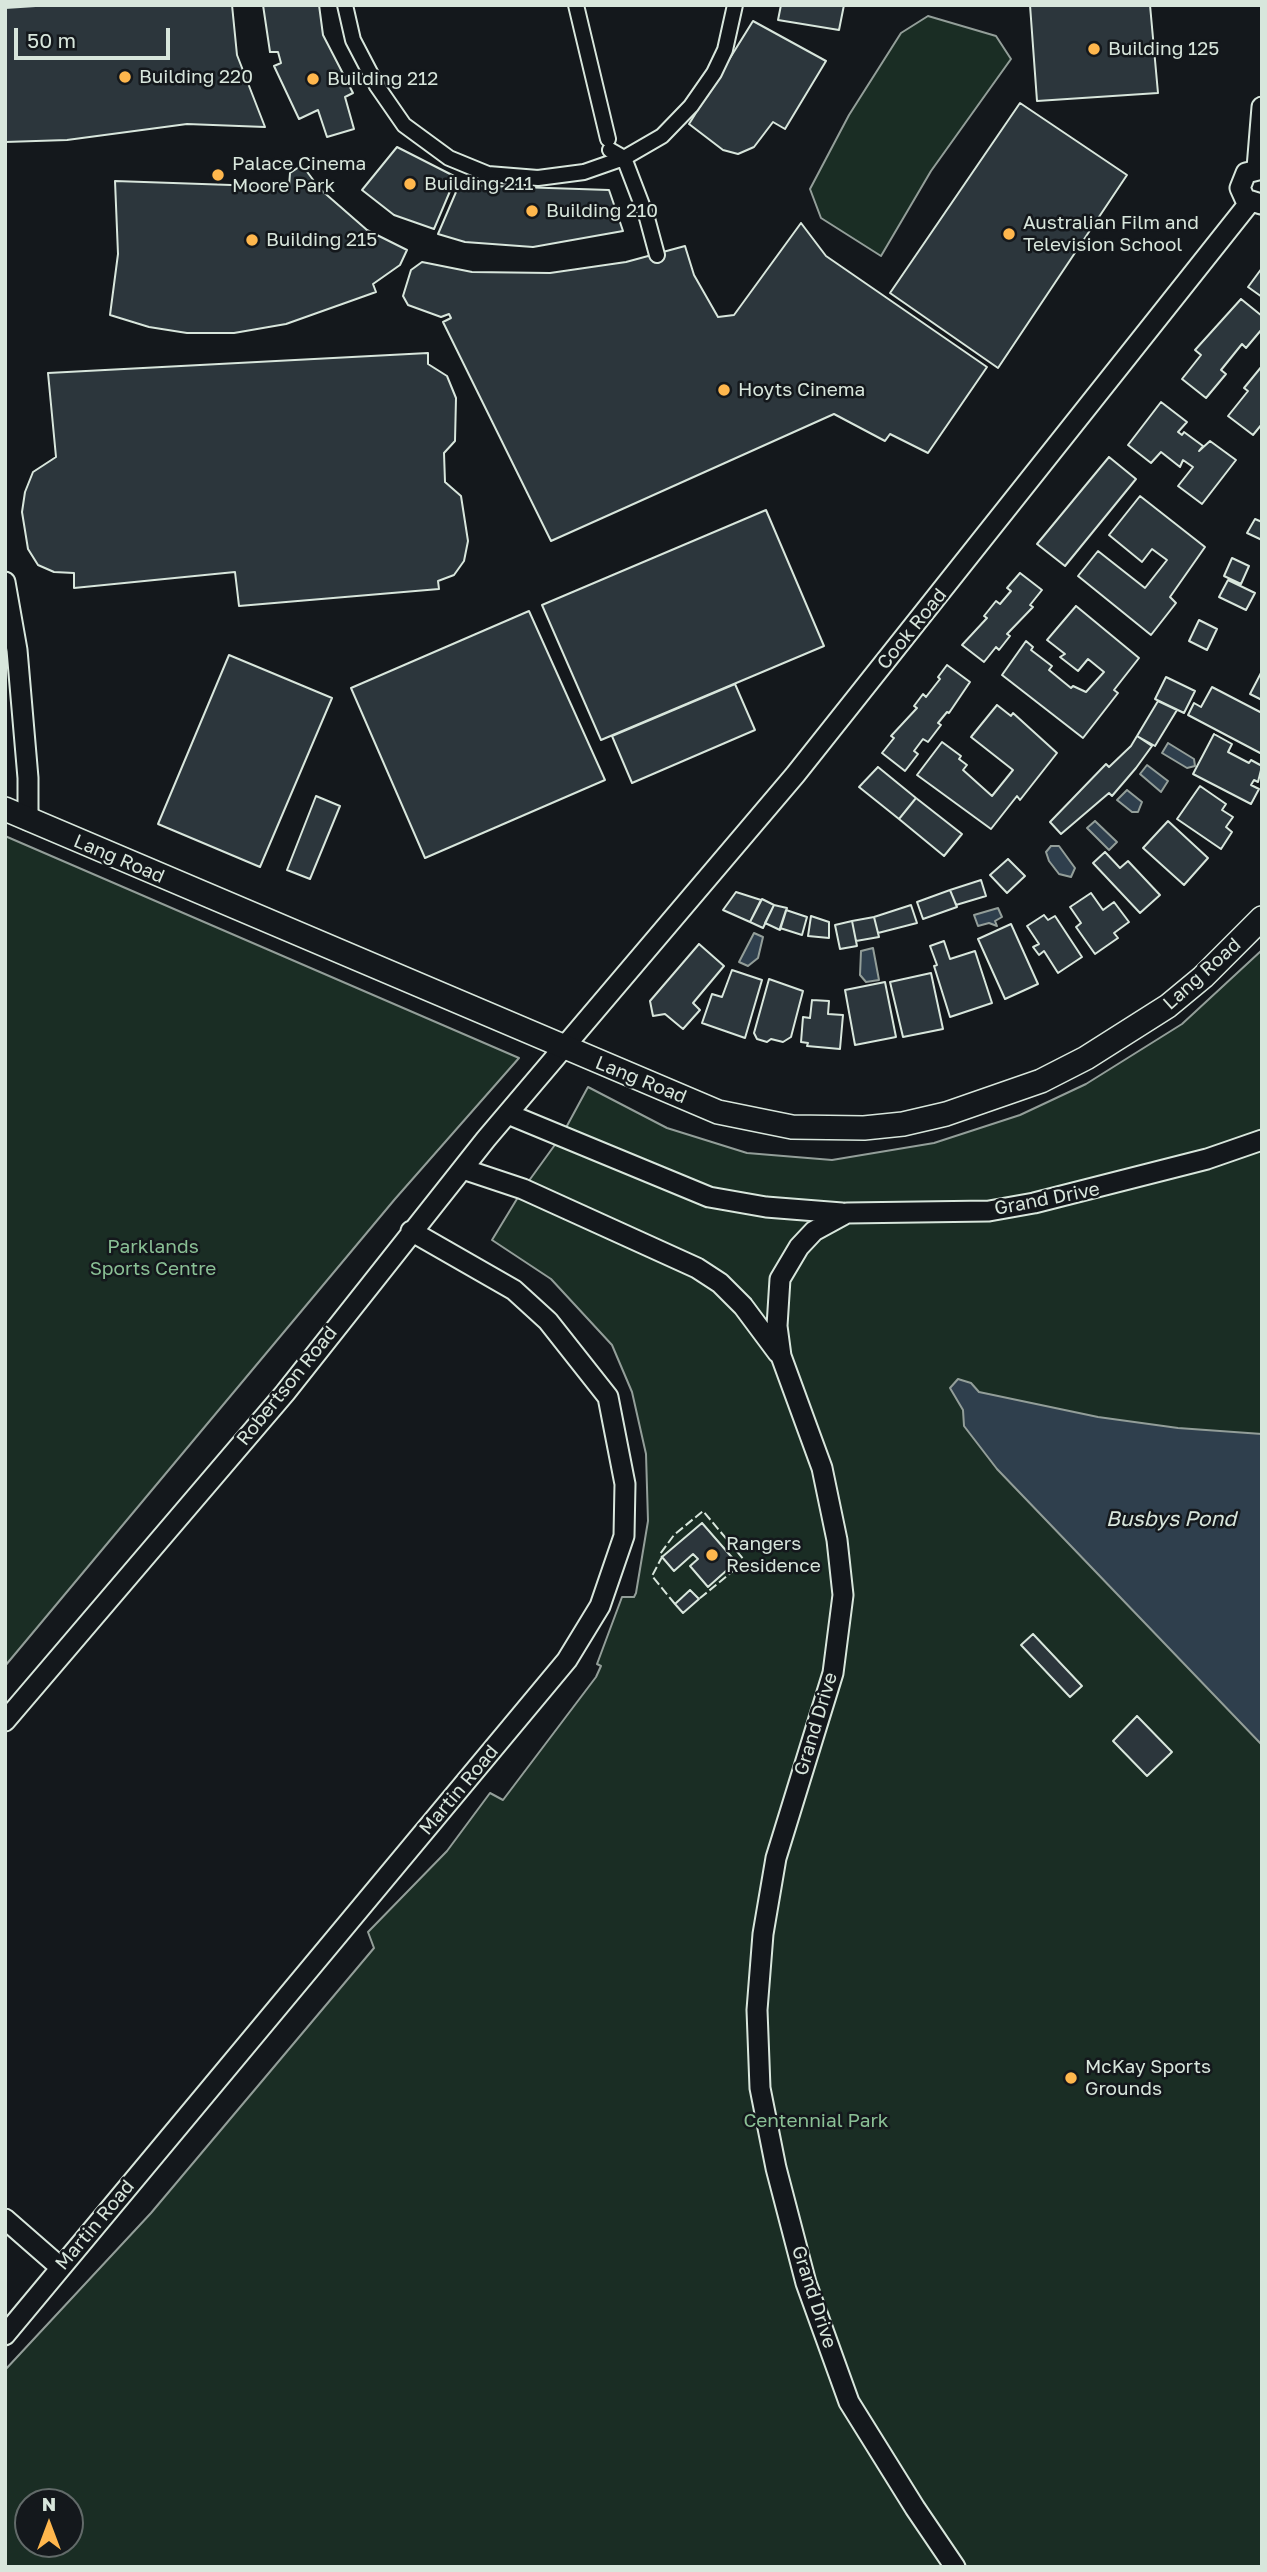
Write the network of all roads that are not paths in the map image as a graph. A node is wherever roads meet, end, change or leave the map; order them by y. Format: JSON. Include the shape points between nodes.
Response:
{"nodes":[{"id":1,"x":345,"y":5,"type":"edge"},
{"id":2,"x":576,"y":5,"type":"edge"},
{"id":3,"x":735,"y":5,"type":"edge"},
{"id":4,"x":1262,"y":107,"type":"edge"},
{"id":5,"x":624,"y":158,"type":"junction"},
{"id":6,"x":1259,"y":169,"type":"edge"},
{"id":7,"x":1256,"y":203,"type":"edge"},
{"id":8,"x":657,"y":255,"type":"dead end"},
{"id":9,"x":5,"y":582,"type":"edge"},
{"id":10,"x":5,"y":809,"type":"edge"},
{"id":11,"x":28,"y":820,"type":"junction"},
{"id":12,"x":1262,"y":918,"type":"edge"},
{"id":13,"x":564,"y":1047,"type":"junction"},
{"id":14,"x":508,"y":1114,"type":"junction"},
{"id":15,"x":1262,"y":1140,"type":"edge"},
{"id":16,"x":463,"y":1169,"type":"junction"},
{"id":17,"x":847,"y":1213,"type":"junction"},
{"id":18,"x":411,"y":1231,"type":"junction"},
{"id":19,"x":781,"y":1356,"type":"junction"},
{"id":20,"x":5,"y":1721,"type":"edge"},
{"id":21,"x":5,"y":2219,"type":"edge"},
{"id":22,"x":60,"y":2267,"type":"junction"},
{"id":23,"x":5,"y":2335,"type":"edge"},
{"id":24,"x":956,"y":2567,"type":"edge"}],
"edges":[{"from":1,"to":5,"type":"street","via":[[353,40],[377,86],[404,125],[449,158],[488,174],[538,178],[584,172]]},
{"from":2,"to":5,"type":"street","via":[[609,145]]},
{"from":3,"to":5,"type":"street","via":[[725,50],[691,106],[662,136]]},
{"from":4,"to":6,"type":"street"},
{"from":5,"to":8,"type":"street"},
{"from":6,"to":7,"type":"street","via":[[1246,173],[1241,182],[1242,194]]},
{"from":7,"to":13,"type":"street","name":"Cook Road","via":[[795,775]]},
{"from":9,"to":11,"type":"street","via":[[18,650]]},
{"from":10,"to":11,"type":"street","name":"Lang Road"},
{"from":11,"to":13,"type":"street","name":"Lang Road"},
{"from":12,"to":13,"type":"street","name":"Lang Road","via":[[1168,1006],[1086,1058],[993,1099],[903,1124],[830,1129],[750,1120],[718,1112]]},
{"from":13,"to":14,"type":"street","name":"Robertson Road"},
{"from":14,"to":16,"type":"street","name":"Robertson Road"},
{"from":14,"to":17,"type":"street","via":[[709,1197],[807,1212]]},
{"from":15,"to":17,"type":"street","name":"Grand Drive","via":[[1195,1163],[989,1211]]},
{"from":16,"to":18,"type":"street","name":"Robertson Road"},
{"from":16,"to":19,"type":"street","via":[[523,1189],[698,1268],[743,1306]]},
{"from":17,"to":19,"type":"street","name":"Grand Drive","via":[[814,1231],[786,1266],[777,1301]]},
{"from":18,"to":20,"type":"street","name":"Robertson Road","via":[[285,1392]]},
{"from":18,"to":22,"type":"street","name":"Martin Road","via":[[514,1290],[548,1321],[608,1397],[625,1485],[624,1536],[600,1606],[567,1660]]},
{"from":19,"to":24,"type":"street","name":"Grand Drive","via":[[822,1468],[843,1595],[833,1673],[776,1858],[763,1934],[757,2010],[760,2088],[806,2283],[849,2402]]},
{"from":21,"to":22,"type":"street"},
{"from":22,"to":23,"type":"street","name":"Martin Road"}]}
